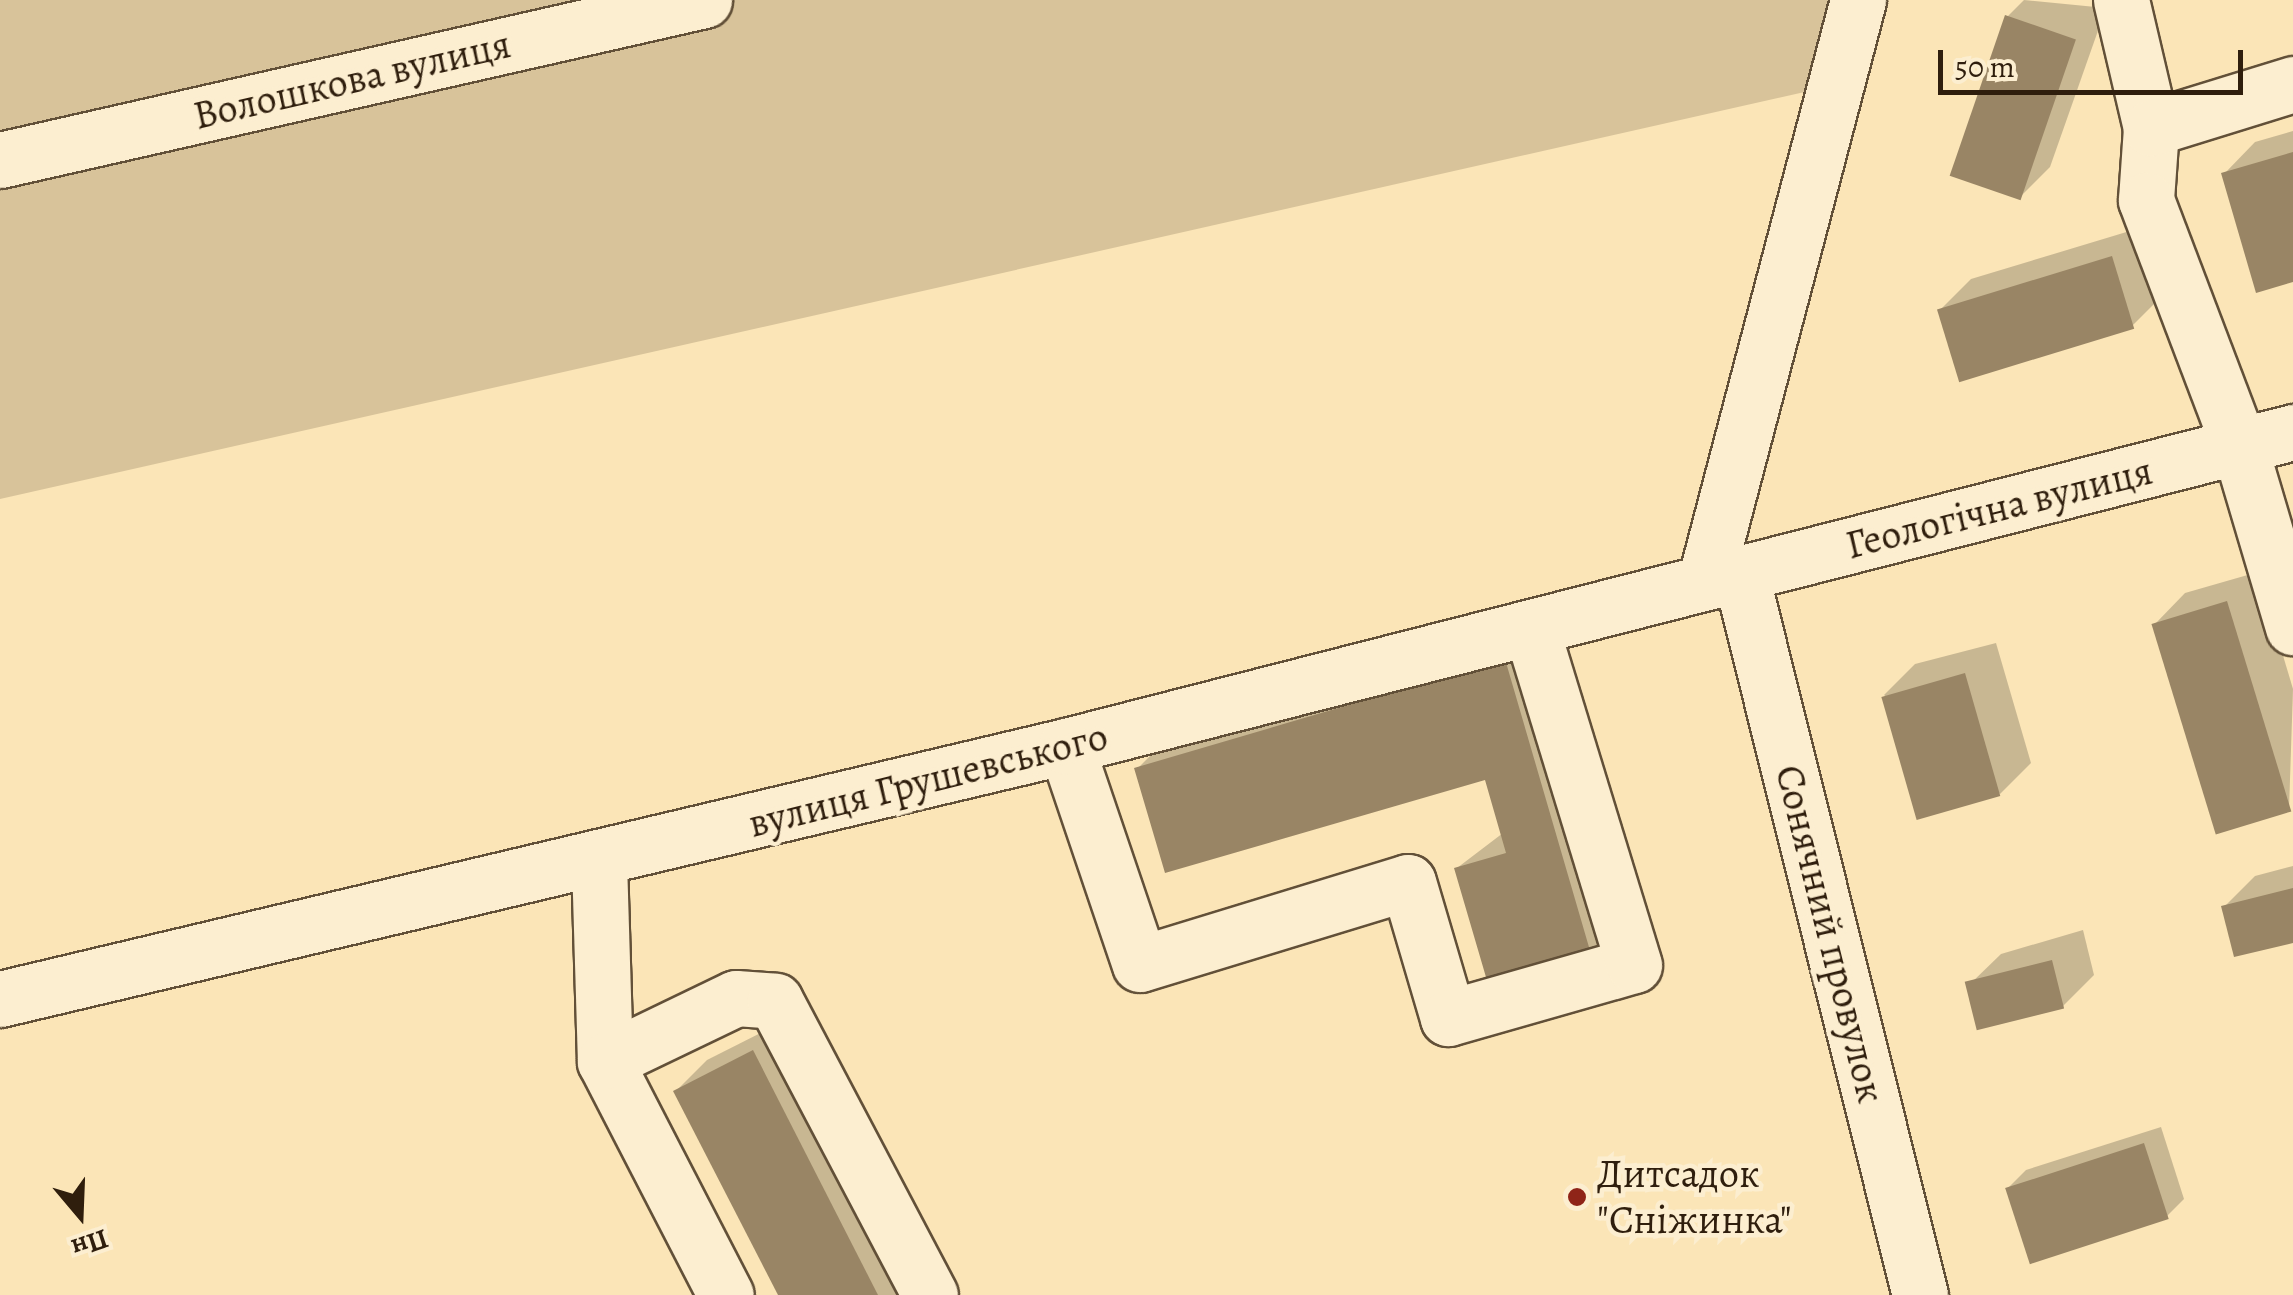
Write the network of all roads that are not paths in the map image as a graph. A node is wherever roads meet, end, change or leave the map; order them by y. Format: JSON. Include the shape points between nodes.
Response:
{"nodes":[{"id":1,"x":704,"y":0,"type":"edge"},
{"id":2,"x":1858,"y":0,"type":"edge"},
{"id":3,"x":2121,"y":0,"type":"edge"},
{"id":4,"x":2293,"y":84,"type":"edge"},
{"id":5,"x":2151,"y":128,"type":"junction"},
{"id":6,"x":0,"y":160,"type":"edge"},
{"id":7,"x":2293,"y":432,"type":"edge"},
{"id":8,"x":2240,"y":448,"type":"junction"},
{"id":9,"x":1723,"y":577,"type":"junction"},
{"id":10,"x":2293,"y":627,"type":"edge"},
{"id":11,"x":1531,"y":628,"type":"junction"},
{"id":12,"x":1066,"y":746,"type":"junction"},
{"id":13,"x":600,"y":861,"type":"junction"},
{"id":14,"x":0,"y":999,"type":"edge"},
{"id":15,"x":605,"y":1061,"type":"junction"},
{"id":16,"x":726,"y":1295,"type":"edge"},
{"id":17,"x":930,"y":1295,"type":"edge"},
{"id":18,"x":1920,"y":1295,"type":"edge"}],
"edges":[{"from":1,"to":6,"type":"street","name":"Волошкова вулиця"},
{"from":2,"to":9,"type":"street"},
{"from":3,"to":5,"type":"street"},
{"from":4,"to":5,"type":"street"},
{"from":5,"to":8,"type":"street","via":[[2146,200]]},
{"from":7,"to":8,"type":"street","name":"Геологічна вулиця"},
{"from":8,"to":9,"type":"street","name":"Геологічна вулиця"},
{"from":8,"to":10,"type":"street"},
{"from":9,"to":11,"type":"street","name":"вулиця Грушевського"},
{"from":9,"to":18,"type":"street","name":"Сонячний провулок"},
{"from":11,"to":12,"type":"street","name":"вулиця Грушевського"},
{"from":11,"to":12,"type":"street","via":[[1634,965],[1448,1018],[1408,882],[1140,964]]},
{"from":12,"to":13,"type":"street","name":"вулиця Грушевського"},
{"from":13,"to":14,"type":"street","name":"вулиця Грушевського"},
{"from":13,"to":15,"type":"street"},
{"from":15,"to":16,"type":"street"},
{"from":15,"to":17,"type":"street","via":[[736,998],[775,1001]]}]}
